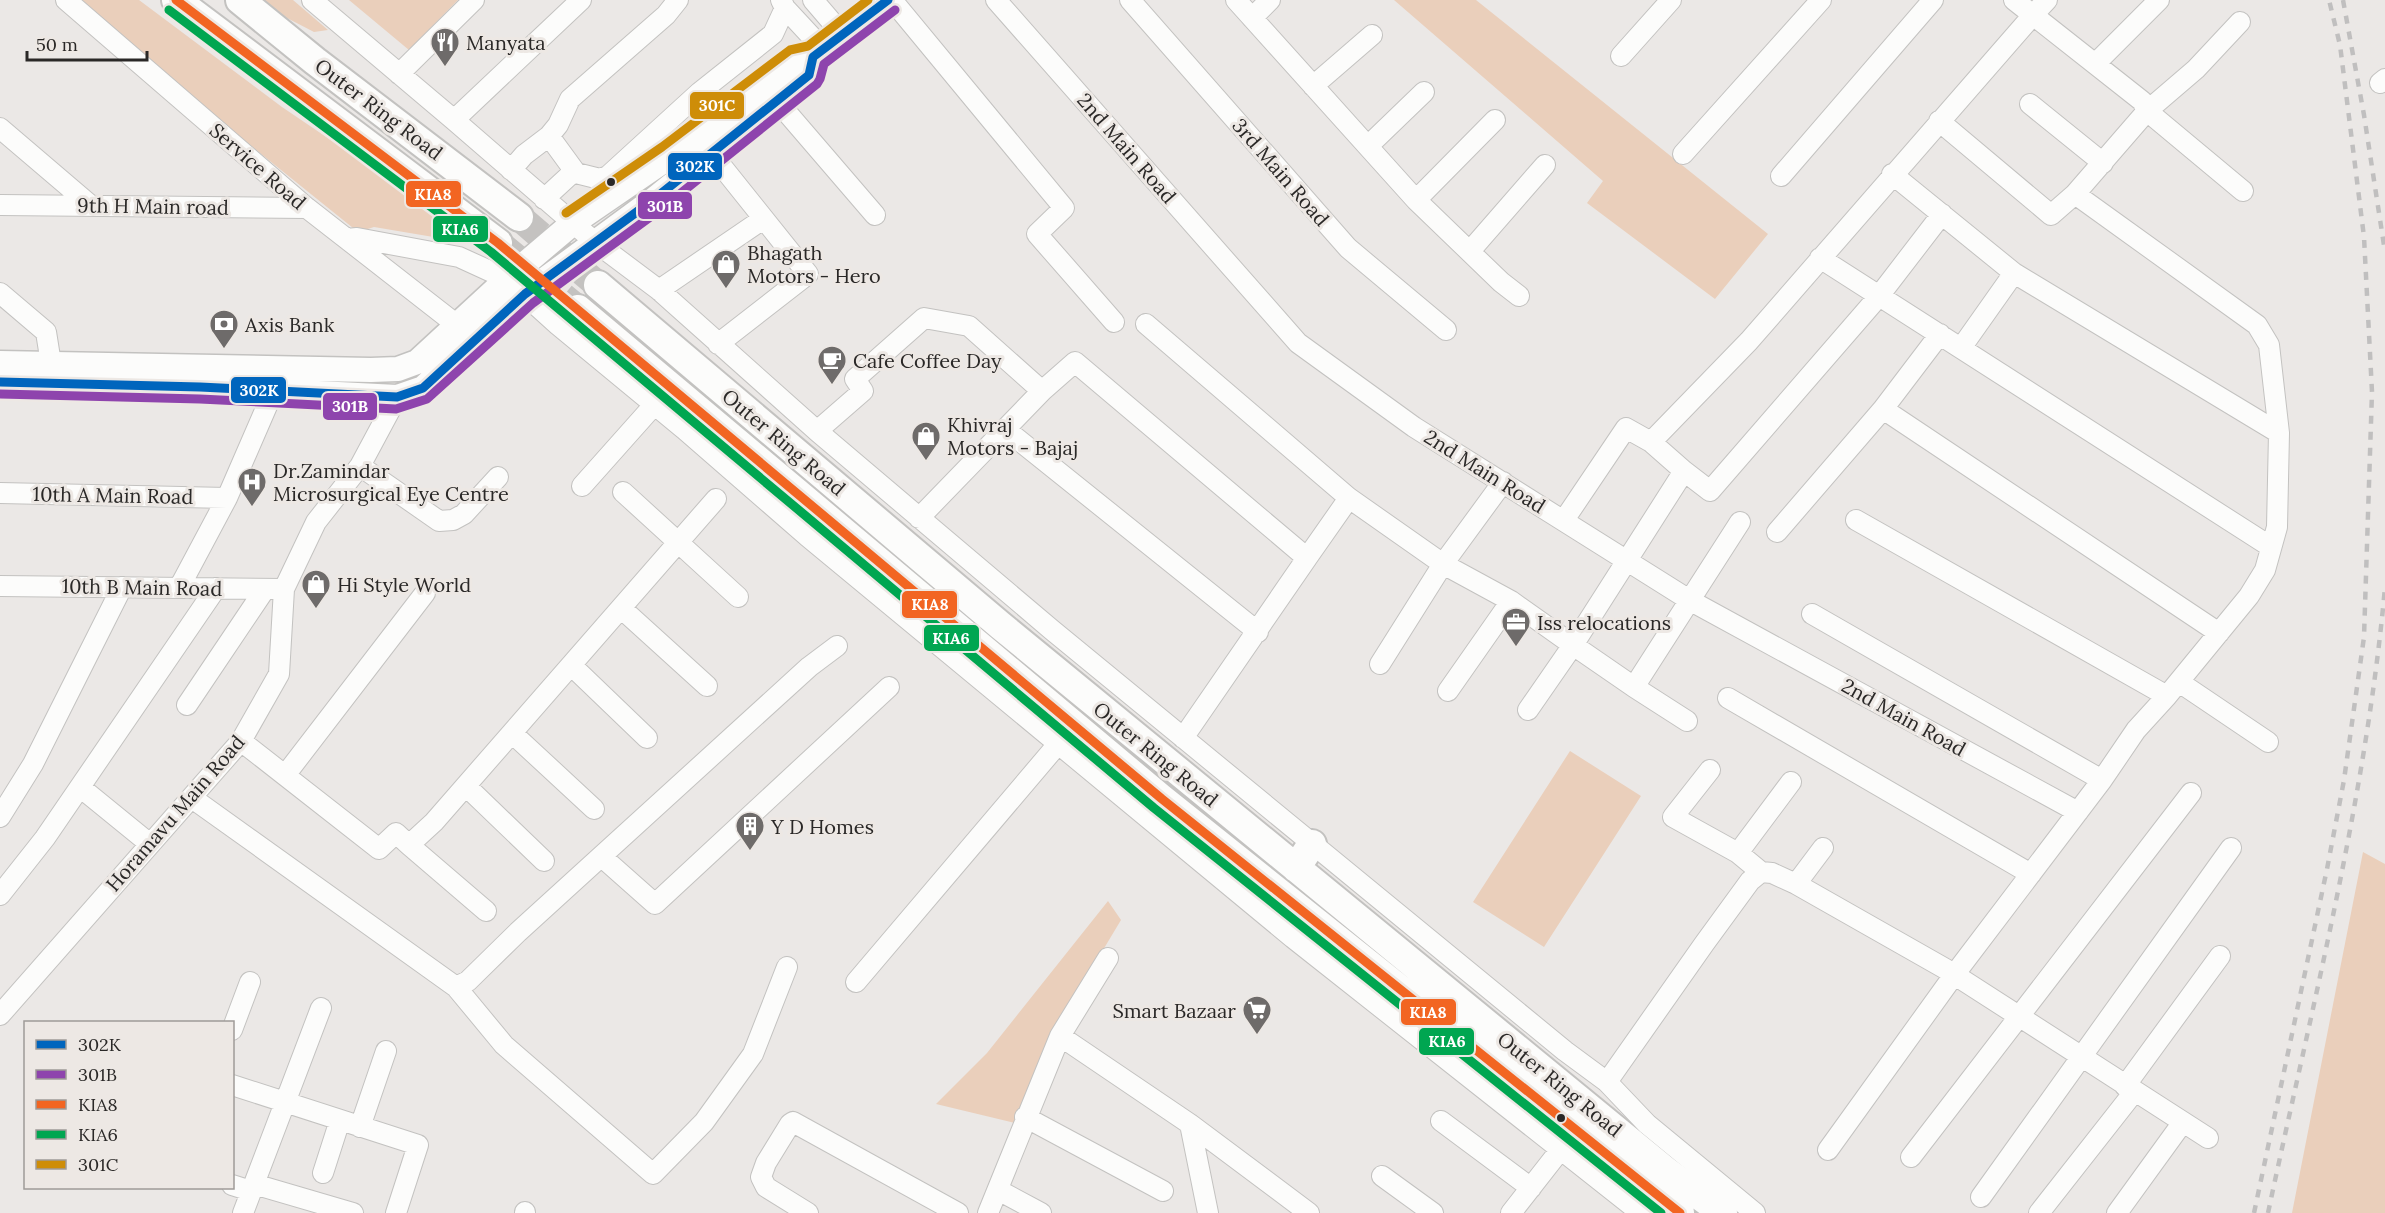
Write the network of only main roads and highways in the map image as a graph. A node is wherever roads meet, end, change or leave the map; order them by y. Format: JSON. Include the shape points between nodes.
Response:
{"nodes":[{"id":1,"x":176,"y":0,"type":"edge"},
{"id":2,"x":240,"y":0,"type":"edge"},
{"id":3,"x":890,"y":0,"type":"edge"},
{"id":4,"x":818,"y":53,"type":"junction"},
{"id":5,"x":519,"y":217,"type":"tunnel mouth"},
{"id":6,"x":498,"y":243,"type":"tunnel mouth"},
{"id":7,"x":598,"y":285,"type":"tunnel mouth"},
{"id":8,"x":516,"y":286,"type":"junction"},
{"id":9,"x":578,"y":309,"type":"tunnel mouth"},
{"id":10,"x":0,"y":363,"type":"edge"},
{"id":11,"x":53,"y":373,"type":"junction"},
{"id":12,"x":0,"y":382,"type":"edge"},
{"id":13,"x":1312,"y":844,"type":"road end"},
{"id":14,"x":1296,"y":868,"type":"junction"},
{"id":15,"x":1680,"y":1213,"type":"edge"},
{"id":16,"x":1723,"y":1213,"type":"edge"}],
"edges":[{"from":1,"to":6,"type":"highway","name":"Outer Ring Road"},
{"from":2,"to":5,"type":"highway","name":"Outer Ring Road"},
{"from":3,"to":4,"type":"main road"},
{"from":4,"to":8,"type":"main road","via":[[797,60],[669,157],[573,223]]},
{"from":4,"to":8,"type":"main road","via":[[809,75],[712,154],[595,242]]},
{"from":7,"to":14,"type":"highway","name":"Outer Ring Road","via":[[1001,626]]},
{"from":8,"to":11,"type":"main road","via":[[457,325],[417,362],[398,369]]},
{"from":8,"to":11,"type":"main road","via":[[423,388],[397,397],[273,392]]},
{"from":9,"to":15,"type":"highway","name":"Outer Ring Road","via":[[1162,799]]},
{"from":10,"to":11,"type":"main road"},
{"from":11,"to":12,"type":"main road"},
{"from":13,"to":14,"type":"highway"},
{"from":14,"to":16,"type":"highway","name":"Outer Ring Road","via":[[1673,1161]]}]}
